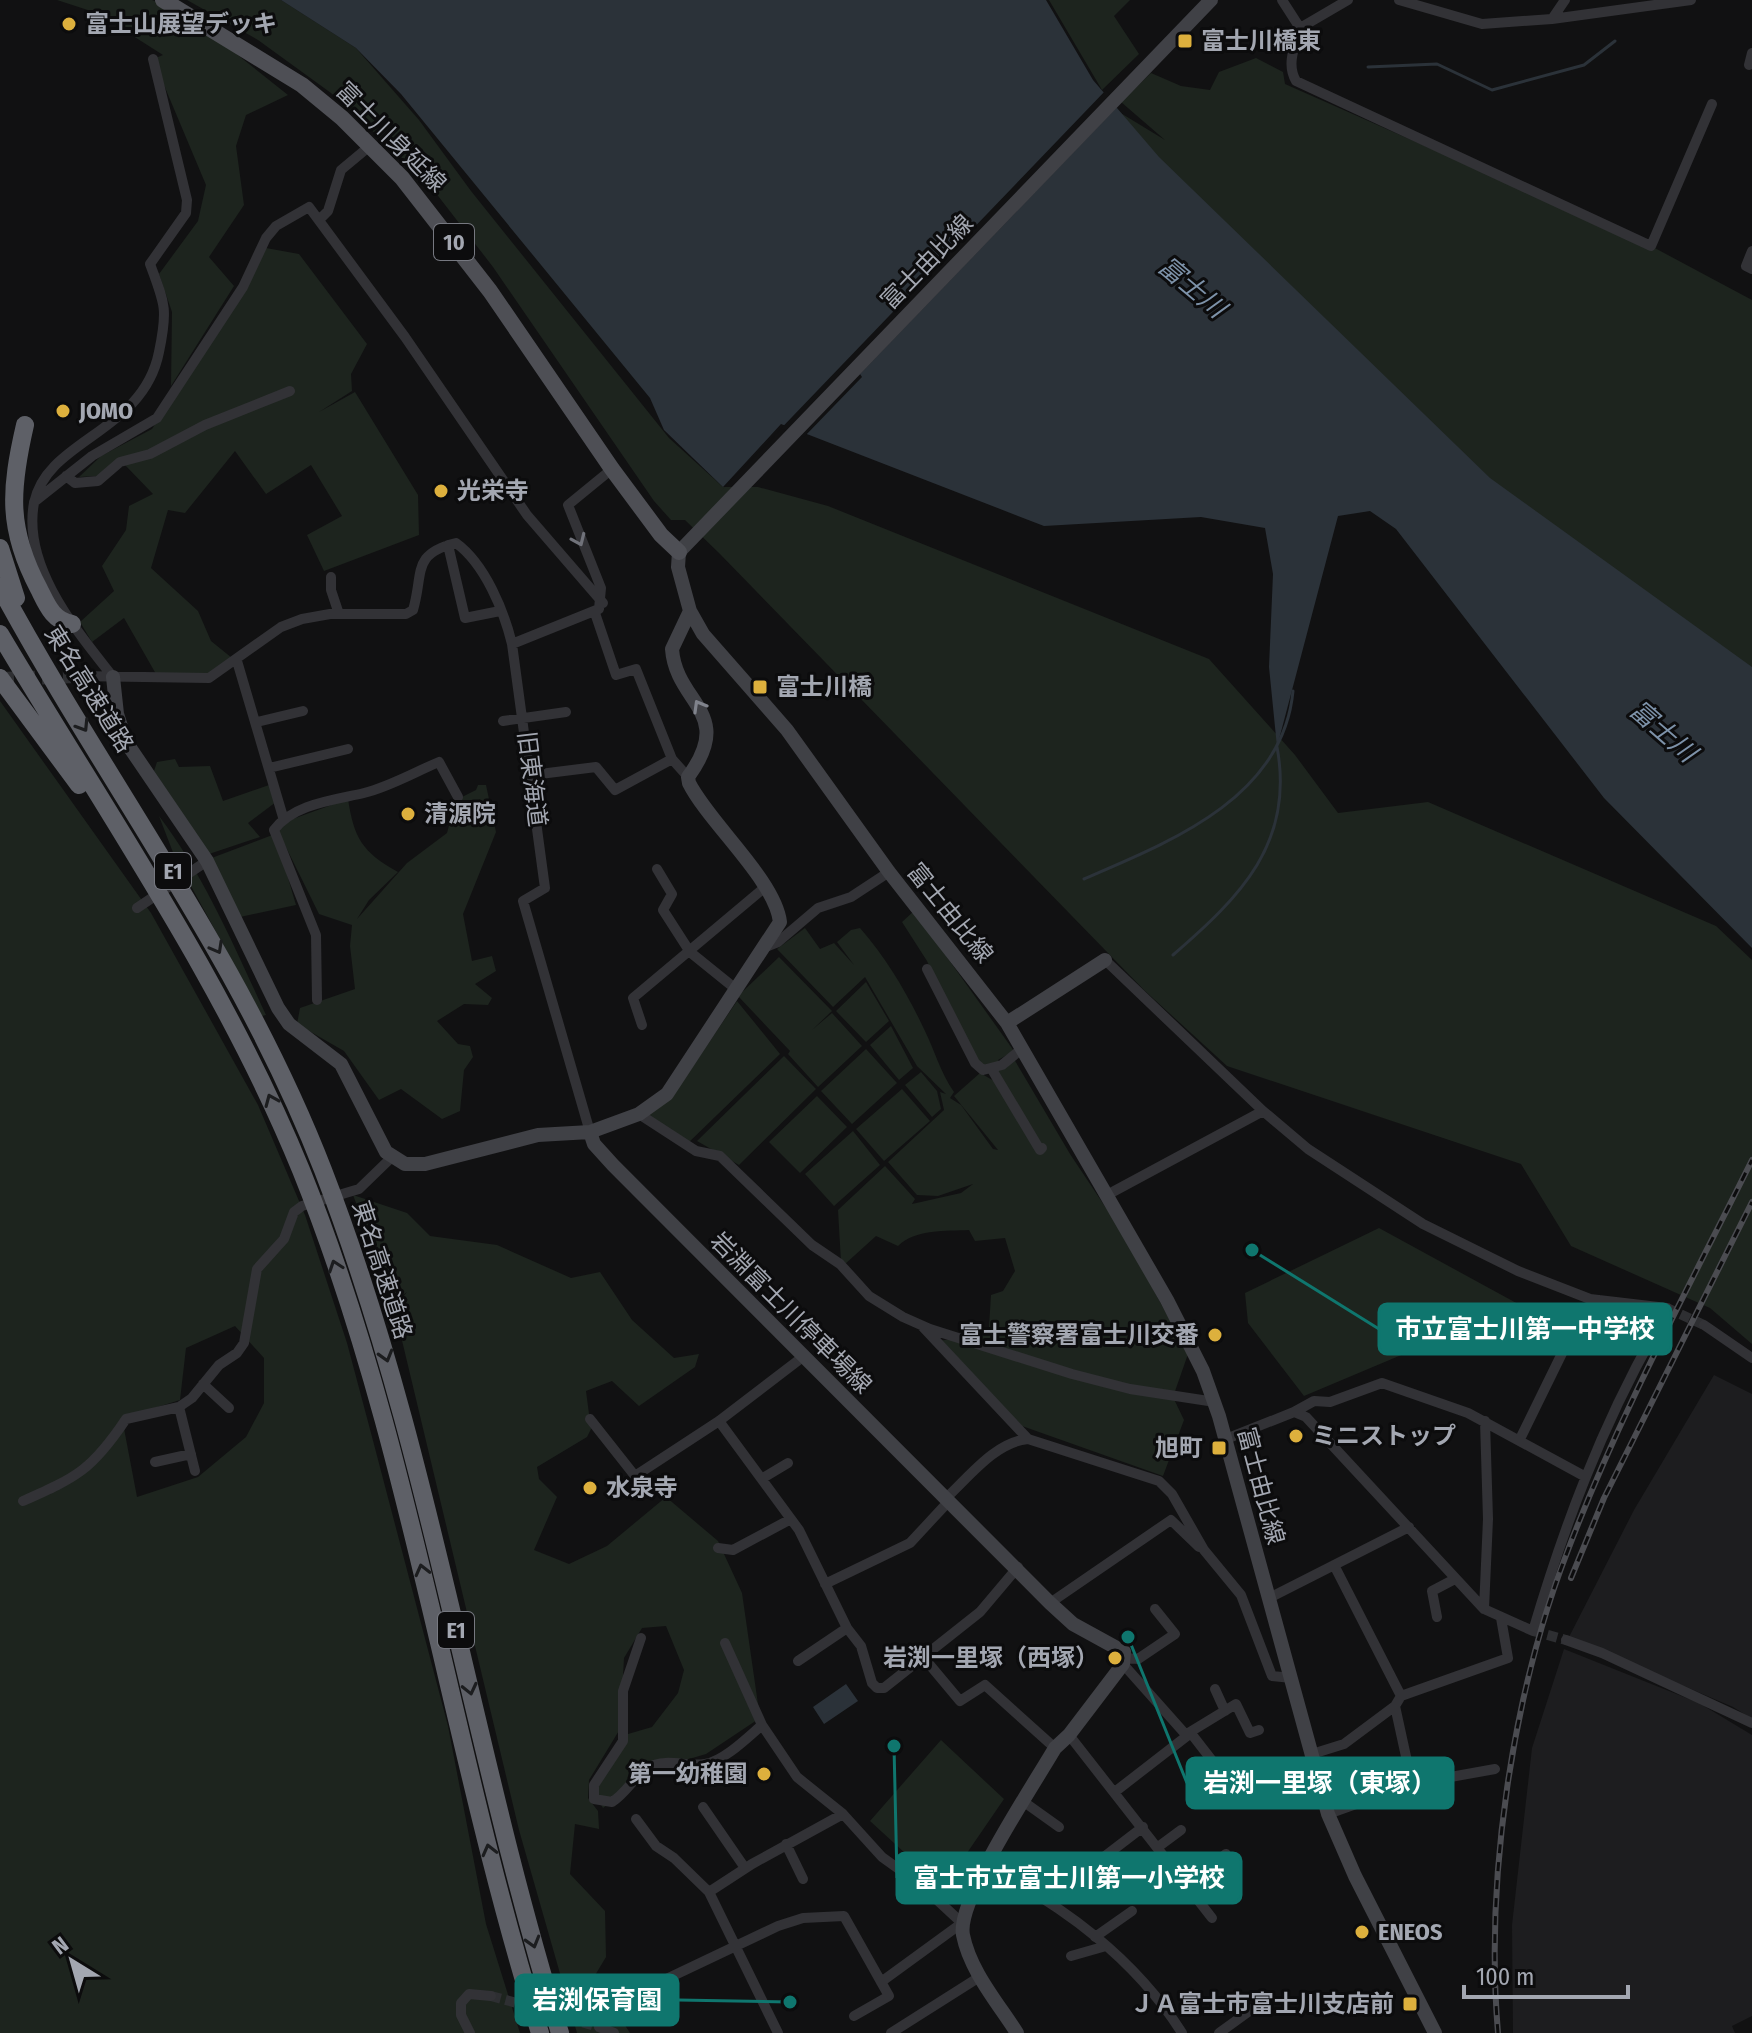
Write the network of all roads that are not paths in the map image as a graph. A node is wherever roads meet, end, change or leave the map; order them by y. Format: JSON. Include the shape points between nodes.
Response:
{"nodes":[{"id":1,"x":163,"y":0,"type":"edge"},
{"id":2,"x":1211,"y":0,"type":"edge"},
{"id":3,"x":1282,"y":0,"type":"edge"},
{"id":4,"x":1348,"y":0,"type":"edge"},
{"id":5,"x":1399,"y":0,"type":"edge"},
{"id":6,"x":1565,"y":0,"type":"edge"},
{"id":7,"x":1691,"y":0,"type":"edge"},
{"id":8,"x":1552,"y":19,"type":"junction"},
{"id":9,"x":1300,"y":28,"type":"junction"},
{"id":10,"x":1752,"y":53,"type":"edge"},
{"id":11,"x":153,"y":59,"type":"dead end"},
{"id":12,"x":1749,"y":65,"type":"dead end"},
{"id":13,"x":1712,"y":104,"type":"dead end"},
{"id":14,"x":371,"y":145,"type":"junction"},
{"id":15,"x":319,"y":220,"type":"junction"},
{"id":16,"x":1752,"y":251,"type":"edge"},
{"id":17,"x":1752,"y":269,"type":"edge"},
{"id":18,"x":290,"y":391,"type":"dead end"},
{"id":19,"x":25,"y":425,"type":"dead end"},
{"id":20,"x":612,"y":469,"type":"junction"},
{"id":21,"x":66,"y":476,"type":"junction"},
{"id":22,"x":34,"y":502,"type":"junction"},
{"id":23,"x":448,"y":545,"type":"junction"},
{"id":24,"x":0,"y":548,"type":"edge"},
{"id":25,"x":679,"y":552,"type":"junction"},
{"id":26,"x":331,"y":577,"type":"dead end"},
{"id":27,"x":0,"y":587,"type":"edge"},
{"id":28,"x":603,"y":603,"type":"junction"},
{"id":29,"x":500,"y":611,"type":"junction"},
{"id":30,"x":690,"y":611,"type":"junction"},
{"id":31,"x":595,"y":613,"type":"junction"},
{"id":32,"x":339,"y":614,"type":"junction"},
{"id":33,"x":72,"y":624,"type":"junction"},
{"id":34,"x":0,"y":634,"type":"edge"},
{"id":35,"x":512,"y":644,"type":"junction"},
{"id":36,"x":237,"y":661,"type":"junction"},
{"id":37,"x":78,"y":676,"type":"tunnel mouth"},
{"id":38,"x":113,"y":677,"type":"junction"},
{"id":39,"x":0,"y":678,"type":"edge"},
{"id":40,"x":67,"y":700,"type":"junction"},
{"id":41,"x":303,"y":711,"type":"dead end"},
{"id":42,"x":566,"y":712,"type":"dead end"},
{"id":43,"x":524,"y":719,"type":"junction"},
{"id":44,"x":503,"y":721,"type":"dead end"},
{"id":45,"x":257,"y":722,"type":"junction"},
{"id":46,"x":348,"y":749,"type":"dead end"},
{"id":47,"x":672,"y":759,"type":"junction"},
{"id":48,"x":269,"y":768,"type":"junction"},
{"id":49,"x":532,"y":775,"type":"junction"},
{"id":50,"x":688,"y":777,"type":"junction"},
{"id":51,"x":458,"y":797,"type":"dead end"},
{"id":52,"x":283,"y":817,"type":"junction"},
{"id":53,"x":207,"y":861,"type":"junction"},
{"id":54,"x":657,"y":869,"type":"dead end"},
{"id":55,"x":889,"y":872,"type":"junction"},
{"id":56,"x":155,"y":887,"type":"junction"},
{"id":57,"x":764,"y":888,"type":"junction"},
{"id":58,"x":137,"y":908,"type":"dead end"},
{"id":59,"x":768,"y":946,"type":"junction"},
{"id":60,"x":690,"y":952,"type":"junction"},
{"id":61,"x":1105,"y":960,"type":"joint"},
{"id":62,"x":927,"y":969,"type":"dead end"},
{"id":63,"x":737,"y":990,"type":"junction"},
{"id":64,"x":317,"y":1000,"type":"dead end"},
{"id":65,"x":1007,"y":1023,"type":"junction"},
{"id":66,"x":642,"y":1025,"type":"dead end"},
{"id":67,"x":1023,"y":1048,"type":"junction"},
{"id":68,"x":991,"y":1068,"type":"junction"},
{"id":69,"x":1263,"y":1111,"type":"junction"},
{"id":70,"x":639,"y":1114,"type":"junction"},
{"id":71,"x":590,"y":1132,"type":"junction"},
{"id":72,"x":1042,"y":1148,"type":"dead end"},
{"id":73,"x":392,"y":1157,"type":"junction"},
{"id":74,"x":1107,"y":1195,"type":"junction"},
{"id":75,"x":1599,"y":1300,"type":"junction"},
{"id":76,"x":1667,"y":1308,"type":"tunnel mouth"},
{"id":77,"x":919,"y":1324,"type":"junction"},
{"id":78,"x":1704,"y":1325,"type":"tunnel mouth"},
{"id":79,"x":1571,"y":1335,"type":"dead end"},
{"id":80,"x":804,"y":1356,"type":"junction"},
{"id":81,"x":1752,"y":1358,"type":"edge"},
{"id":82,"x":203,"y":1384,"type":"junction"},
{"id":83,"x":1215,"y":1402,"type":"junction"},
{"id":84,"x":179,"y":1407,"type":"junction"},
{"id":85,"x":229,"y":1408,"type":"dead end"},
{"id":86,"x":1294,"y":1412,"type":"junction"},
{"id":87,"x":590,"y":1419,"type":"dead end"},
{"id":88,"x":719,"y":1421,"type":"junction"},
{"id":89,"x":1485,"y":1421,"type":"junction"},
{"id":90,"x":1028,"y":1439,"type":"junction"},
{"id":91,"x":1226,"y":1439,"type":"junction"},
{"id":92,"x":1520,"y":1439,"type":"junction"},
{"id":93,"x":191,"y":1454,"type":"junction"},
{"id":94,"x":155,"y":1462,"type":"dead end"},
{"id":95,"x":788,"y":1463,"type":"dead end"},
{"id":96,"x":195,"y":1471,"type":"dead end"},
{"id":97,"x":1584,"y":1476,"type":"junction"},
{"id":98,"x":763,"y":1478,"type":"junction"},
{"id":99,"x":948,"y":1500,"type":"junction"},
{"id":100,"x":23,"y":1501,"type":"dead end"},
{"id":101,"x":791,"y":1519,"type":"junction"},
{"id":102,"x":1409,"y":1527,"type":"junction"},
{"id":103,"x":718,"y":1548,"type":"dead end"},
{"id":104,"x":1204,"y":1550,"type":"junction"},
{"id":105,"x":1334,"y":1565,"type":"junction"},
{"id":106,"x":1018,"y":1567,"type":"junction"},
{"id":107,"x":1453,"y":1580,"type":"junction"},
{"id":108,"x":825,"y":1584,"type":"junction"},
{"id":109,"x":1269,"y":1598,"type":"junction"},
{"id":110,"x":1050,"y":1603,"type":"junction"},
{"id":111,"x":1155,"y":1609,"type":"dead end"},
{"id":112,"x":1484,"y":1609,"type":"junction"},
{"id":113,"x":1437,"y":1617,"type":"dead end"},
{"id":114,"x":1501,"y":1618,"type":"junction"},
{"id":115,"x":847,"y":1628,"type":"junction"},
{"id":116,"x":641,"y":1638,"type":"dead end"},
{"id":117,"x":1566,"y":1640,"type":"tunnel mouth"},
{"id":118,"x":725,"y":1643,"type":"dead end"},
{"id":119,"x":924,"y":1658,"type":"junction"},
{"id":120,"x":798,"y":1661,"type":"dead end"},
{"id":121,"x":1124,"y":1661,"type":"junction"},
{"id":122,"x":1292,"y":1678,"type":"junction"},
{"id":123,"x":1215,"y":1689,"type":"dead end"},
{"id":124,"x":1398,"y":1701,"type":"junction"},
{"id":125,"x":1225,"y":1711,"type":"junction"},
{"id":126,"x":1752,"y":1723,"type":"edge"},
{"id":127,"x":762,"y":1725,"type":"junction"},
{"id":128,"x":1259,"y":1730,"type":"dead end"},
{"id":129,"x":1188,"y":1734,"type":"junction"},
{"id":130,"x":1069,"y":1735,"type":"junction"},
{"id":131,"x":1055,"y":1748,"type":"junction"},
{"id":132,"x":1312,"y":1754,"type":"junction"},
{"id":133,"x":1495,"y":1769,"type":"dead end"},
{"id":134,"x":1412,"y":1784,"type":"junction"},
{"id":135,"x":1116,"y":1791,"type":"junction"},
{"id":136,"x":1238,"y":1794,"type":"dead end"},
{"id":137,"x":1024,"y":1802,"type":"junction"},
{"id":138,"x":703,"y":1807,"type":"dead end"},
{"id":139,"x":843,"y":1814,"type":"junction"},
{"id":140,"x":1328,"y":1814,"type":"junction"},
{"id":141,"x":636,"y":1819,"type":"dead end"},
{"id":142,"x":1059,"y":1827,"type":"dead end"},
{"id":143,"x":1143,"y":1827,"type":"junction"},
{"id":144,"x":1181,"y":1830,"type":"dead end"},
{"id":145,"x":786,"y":1844,"type":"junction"},
{"id":146,"x":1158,"y":1847,"type":"junction"},
{"id":147,"x":1226,"y":1854,"type":"dead end"},
{"id":148,"x":1096,"y":1863,"type":"dead end"},
{"id":149,"x":987,"y":1866,"type":"junction"},
{"id":150,"x":745,"y":1868,"type":"junction"},
{"id":151,"x":803,"y":1879,"type":"dead end"},
{"id":152,"x":1187,"y":1885,"type":"junction"},
{"id":153,"x":1218,"y":1890,"type":"dead end"},
{"id":154,"x":709,"y":1892,"type":"junction"},
{"id":155,"x":1201,"y":1903,"type":"junction"},
{"id":156,"x":1132,"y":1911,"type":"dead end"},
{"id":157,"x":1212,"y":1918,"type":"dead end"},
{"id":158,"x":962,"y":1923,"type":"junction"},
{"id":159,"x":1095,"y":1937,"type":"junction"},
{"id":160,"x":736,"y":1946,"type":"junction"},
{"id":161,"x":1106,"y":1946,"type":"junction"},
{"id":162,"x":1071,"y":1956,"type":"dead end"},
{"id":163,"x":981,"y":1976,"type":"junction"},
{"id":164,"x":881,"y":1982,"type":"junction"},
{"id":165,"x":639,"y":1992,"type":"dead end"},
{"id":166,"x":491,"y":1996,"type":"tunnel mouth"},
{"id":167,"x":1266,"y":1999,"type":"dead end"},
{"id":168,"x":854,"y":2016,"type":"dead end"},
{"id":169,"x":599,"y":2027,"type":"dead end"},
{"id":170,"x":470,"y":2033,"type":"edge"},
{"id":171,"x":540,"y":2033,"type":"edge"},
{"id":172,"x":560,"y":2033,"type":"edge"},
{"id":173,"x":614,"y":2033,"type":"edge"},
{"id":174,"x":778,"y":2033,"type":"edge"},
{"id":175,"x":891,"y":2033,"type":"edge"},
{"id":176,"x":1017,"y":2033,"type":"edge"},
{"id":177,"x":1182,"y":2033,"type":"edge"},
{"id":178,"x":1219,"y":2033,"type":"edge"},
{"id":179,"x":1435,"y":2033,"type":"edge"}],
"edges":[{"from":1,"to":14,"type":"main road","name":"富士川身延線","number":"10","via":[[302,85]]},
{"from":2,"to":25,"type":"main road","name":"富士由比線"},
{"from":3,"to":9,"type":"street"},
{"from":4,"to":9,"type":"street"},
{"from":5,"to":8,"type":"street","via":[[1482,24]]},
{"from":6,"to":8,"type":"street"},
{"from":7,"to":8,"type":"street"},
{"from":9,"to":13,"type":"street","via":[[1290,71],[1296,81],[1651,246]]},
{"from":10,"to":12,"type":"street"},
{"from":11,"to":22,"type":"street","via":[[187,200],[186,213],[150,264],[167,312],[158,358],[137,402],[57,466]]},
{"from":14,"to":15,"type":"street","via":[[341,170],[328,211]]},
{"from":14,"to":20,"type":"main road","name":"富士川身延線","number":"10","via":[[418,196],[490,291]]},
{"from":15,"to":21,"type":"street","via":[[309,207],[276,226],[243,287],[157,418]]},
{"from":15,"to":28,"type":"street","via":[[527,515]]},
{"from":16,"to":17,"type":"street","via":[[1746,266]]},
{"from":18,"to":21,"type":"street","via":[[150,454],[120,462],[98,481],[75,483]]},
{"from":19,"to":33,"type":"highway","via":[[12,492],[18,539],[51,611]]},
{"from":20,"to":25,"type":"main road","name":"富士川身延線","number":"10"},
{"from":20,"to":28,"type":"street","one_way":true,"via":[[568,505]]},
{"from":21,"to":22,"type":"street"},
{"from":22,"to":33,"type":"street","via":[[40,559]]},
{"from":23,"to":29,"type":"street","name":"旧東海道","via":[[456,543],[468,551]]},
{"from":23,"to":29,"type":"street","via":[[465,618]]},
{"from":23,"to":32,"type":"street","via":[[437,547],[424,562],[413,610]]},
{"from":24,"to":40,"type":"highway","via":[[9,583]]},
{"from":25,"to":30,"type":"main road","name":"富士由比線"},
{"from":26,"to":32,"type":"street"},
{"from":27,"to":40,"type":"highway","name":"東名高速道路","number":"E1"},
{"from":28,"to":31,"type":"street"},
{"from":29,"to":35,"type":"street","name":"旧東海道"},
{"from":50,"to":30,"type":"main road","one_way":true,"via":[[703,753],[707,726],[672,658]]},
{"from":30,"to":55,"type":"main road","name":"富士由比線","via":[[715,650],[787,730]]},
{"from":31,"to":35,"type":"street"},
{"from":31,"to":47,"type":"street","via":[[616,675],[636,669]]},
{"from":32,"to":36,"type":"street","via":[[281,627]]},
{"from":33,"to":38,"type":"street"},
{"from":34,"to":56,"type":"highway","name":"東名高速道路","number":"E1"},
{"from":35,"to":43,"type":"street","name":"旧東海道"},
{"from":36,"to":38,"type":"street","via":[[209,678]]},
{"from":36,"to":45,"type":"street"},
{"from":37,"to":38,"type":"street"},
{"from":38,"to":53,"type":"main road","via":[[126,742]]},
{"from":39,"to":56,"type":"highway"},
{"from":40,"to":172,"type":"highway","name":"東名高速道路","number":"E1","one_way":true,"via":[[220,953],[288,1083],[345,1228],[404,1422],[521,1898]]},
{"from":41,"to":45,"type":"street"},
{"from":42,"to":43,"type":"street"},
{"from":43,"to":44,"type":"street"},
{"from":43,"to":49,"type":"street","name":"旧東海道"},
{"from":45,"to":48,"type":"street"},
{"from":46,"to":48,"type":"street"},
{"from":47,"to":49,"type":"street","via":[[615,790],[596,767]]},
{"from":47,"to":50,"type":"street"},
{"from":48,"to":52,"type":"street"},
{"from":49,"to":71,"type":"street","name":"旧東海道","via":[[545,888],[523,901]]},
{"from":50,"to":57,"type":"main road"},
{"from":51,"to":52,"type":"street","via":[[439,762],[364,793]]},
{"from":52,"to":64,"type":"street","via":[[274,830],[316,935]]},
{"from":53,"to":58,"type":"street"},
{"from":53,"to":73,"type":"main road","via":[[278,1008],[289,1024],[341,1064],[377,1140]]},
{"from":54,"to":60,"type":"street","via":[[672,894],[663,910]]},
{"from":55,"to":59,"type":"street","via":[[851,897],[818,908]]},
{"from":55,"to":65,"type":"main road","name":"富士由比線"},
{"from":171,"to":56,"type":"highway","name":"東名高速道路","number":"E1","one_way":true,"via":[[385,1427],[324,1233],[263,1081]]},
{"from":57,"to":59,"type":"main road","via":[[779,910],[780,922]]},
{"from":57,"to":60,"type":"street"},
{"from":59,"to":63,"type":"main road"},
{"from":60,"to":63,"type":"street"},
{"from":60,"to":66,"type":"street","via":[[633,998]]},
{"from":61,"to":65,"type":"main road"},
{"from":61,"to":69,"type":"street"},
{"from":62,"to":68,"type":"street","via":[[975,1063],[983,1070]]},
{"from":63,"to":70,"type":"main road","via":[[667,1094]]},
{"from":65,"to":67,"type":"main road","name":"富士由比線"},
{"from":67,"to":68,"type":"street"},
{"from":67,"to":74,"type":"main road","name":"富士由比線"},
{"from":68,"to":72,"type":"street"},
{"from":69,"to":74,"type":"street"},
{"from":69,"to":75,"type":"street","via":[[1326,1162],[1423,1224],[1518,1271]]},
{"from":70,"to":71,"type":"main road"},
{"from":70,"to":77,"type":"street","via":[[696,1151],[720,1156],[869,1296]]},
{"from":71,"to":73,"type":"main road","via":[[538,1135],[425,1164],[405,1164]]},
{"from":71,"to":80,"type":"main road","name":"岩淵富士川停車場線","via":[[613,1165]]},
{"from":73,"to":82,"type":"street","via":[[359,1189],[294,1212],[284,1239],[257,1269],[244,1343]]},
{"from":74,"to":83,"type":"main road","name":"富士由比線"},
{"from":75,"to":76,"type":"street"},
{"from":75,"to":97,"type":"street","via":[[1652,1321],[1655,1332]]},
{"from":77,"to":83,"type":"street","via":[[1087,1378]]},
{"from":77,"to":90,"type":"street"},
{"from":78,"to":81,"type":"street"},
{"from":79,"to":92,"type":"street"},
{"from":80,"to":88,"type":"street"},
{"from":80,"to":99,"type":"main road","name":"岩淵富士川停車場線"},
{"from":82,"to":84,"type":"street"},
{"from":82,"to":85,"type":"street"},
{"from":83,"to":91,"type":"main road","name":"富士由比線"},
{"from":84,"to":93,"type":"street"},
{"from":84,"to":100,"type":"street","via":[[126,1419],[95,1463]]},
{"from":86,"to":89,"type":"street","via":[[1314,1401],[1330,1402],[1382,1383]]},
{"from":86,"to":91,"type":"street"},
{"from":86,"to":102,"type":"street","via":[[1319,1428]]},
{"from":87,"to":88,"type":"street","via":[[635,1476]]},
{"from":88,"to":98,"type":"street"},
{"from":89,"to":92,"type":"street"},
{"from":89,"to":112,"type":"street"},
{"from":90,"to":99,"type":"street","via":[[995,1453]]},
{"from":90,"to":104,"type":"street","via":[[1159,1481]]},
{"from":91,"to":109,"type":"main road","name":"富士由比線"},
{"from":92,"to":97,"type":"street"},
{"from":93,"to":94,"type":"street"},
{"from":93,"to":96,"type":"street"},
{"from":95,"to":98,"type":"street"},
{"from":97,"to":114,"type":"street","via":[[1533,1631]]},
{"from":98,"to":101,"type":"street"},
{"from":99,"to":106,"type":"main road","name":"岩淵富士川停車場線"},
{"from":99,"to":108,"type":"street","via":[[910,1543]]},
{"from":101,"to":103,"type":"street","via":[[733,1550]]},
{"from":101,"to":108,"type":"street"},
{"from":102,"to":105,"type":"street"},
{"from":102,"to":107,"type":"street"},
{"from":104,"to":110,"type":"street","via":[[1171,1520]]},
{"from":104,"to":122,"type":"street","via":[[1241,1595],[1272,1676]]},
{"from":105,"to":109,"type":"street"},
{"from":105,"to":124,"type":"street"},
{"from":106,"to":110,"type":"main road","name":"岩淵富士川停車場線"},
{"from":106,"to":119,"type":"street","via":[[991,1602]]},
{"from":107,"to":112,"type":"street"},
{"from":107,"to":113,"type":"street","via":[[1432,1591]]},
{"from":108,"to":115,"type":"street"},
{"from":109,"to":122,"type":"main road","name":"富士由比線"},
{"from":110,"to":121,"type":"main road","name":"岩淵富士川停車場線","via":[[1073,1624],[1124,1652]]},
{"from":111,"to":121,"type":"street","via":[[1175,1634],[1138,1659]]},
{"from":112,"to":114,"type":"street"},
{"from":114,"to":124,"type":"street","via":[[1508,1658]]},
{"from":115,"to":119,"type":"street","via":[[861,1646],[877,1688]]},
{"from":115,"to":120,"type":"street"},
{"from":116,"to":127,"type":"street","via":[[623,1691],[623,1741],[594,1785],[594,1799],[612,1802],[652,1766],[716,1760]]},
{"from":117,"to":126,"type":"street"},
{"from":118,"to":127,"type":"street"},
{"from":119,"to":131,"type":"street","via":[[960,1701],[985,1685]]},
{"from":121,"to":129,"type":"street"},
{"from":121,"to":130,"type":"main road"},
{"from":122,"to":132,"type":"main road","name":"富士由比線"},
{"from":123,"to":125,"type":"street"},
{"from":124,"to":132,"type":"street","via":[[1344,1744]]},
{"from":124,"to":134,"type":"street"},
{"from":125,"to":128,"type":"street","via":[[1236,1704],[1250,1733]]},
{"from":125,"to":129,"type":"street"},
{"from":127,"to":139,"type":"street","via":[[797,1777]]},
{"from":129,"to":135,"type":"street"},
{"from":129,"to":136,"type":"street"},
{"from":130,"to":131,"type":"main road"},
{"from":130,"to":135,"type":"street"},
{"from":131,"to":137,"type":"main road"},
{"from":132,"to":140,"type":"main road","name":"富士由比線"},
{"from":133,"to":134,"type":"street"},
{"from":134,"to":140,"type":"street"},
{"from":135,"to":143,"type":"street"},
{"from":137,"to":142,"type":"street"},
{"from":137,"to":149,"type":"main road"},
{"from":138,"to":150,"type":"street"},
{"from":139,"to":145,"type":"street"},
{"from":139,"to":158,"type":"street","via":[[882,1857]]},
{"from":140,"to":179,"type":"main road","name":"富士由比線"},
{"from":141,"to":154,"type":"street","via":[[656,1846]]},
{"from":143,"to":146,"type":"street"},
{"from":143,"to":148,"type":"street"},
{"from":144,"to":146,"type":"street"},
{"from":145,"to":150,"type":"street"},
{"from":145,"to":151,"type":"street"},
{"from":146,"to":152,"type":"street"},
{"from":147,"to":152,"type":"street"},
{"from":149,"to":158,"type":"main road"},
{"from":149,"to":159,"type":"street","via":[[1046,1898]]},
{"from":150,"to":154,"type":"street"},
{"from":152,"to":155,"type":"street"},
{"from":153,"to":155,"type":"street"},
{"from":154,"to":160,"type":"street"},
{"from":155,"to":157,"type":"street"},
{"from":156,"to":159,"type":"street"},
{"from":158,"to":163,"type":"main road","via":[[969,1955]]},
{"from":158,"to":164,"type":"street"},
{"from":159,"to":161,"type":"street"},
{"from":160,"to":164,"type":"street","via":[[803,1918],[844,1916]]},
{"from":160,"to":165,"type":"street"},
{"from":160,"to":174,"type":"street"},
{"from":161,"to":162,"type":"street"},
{"from":161,"to":177,"type":"street","via":[[1146,1984]]},
{"from":163,"to":175,"type":"street"},
{"from":163,"to":176,"type":"main road"},
{"from":164,"to":168,"type":"street","via":[[889,1996]]},
{"from":166,"to":170,"type":"street","via":[[469,1994],[461,2003]]},
{"from":167,"to":178,"type":"street"},
{"from":169,"to":173,"type":"street"}]}
